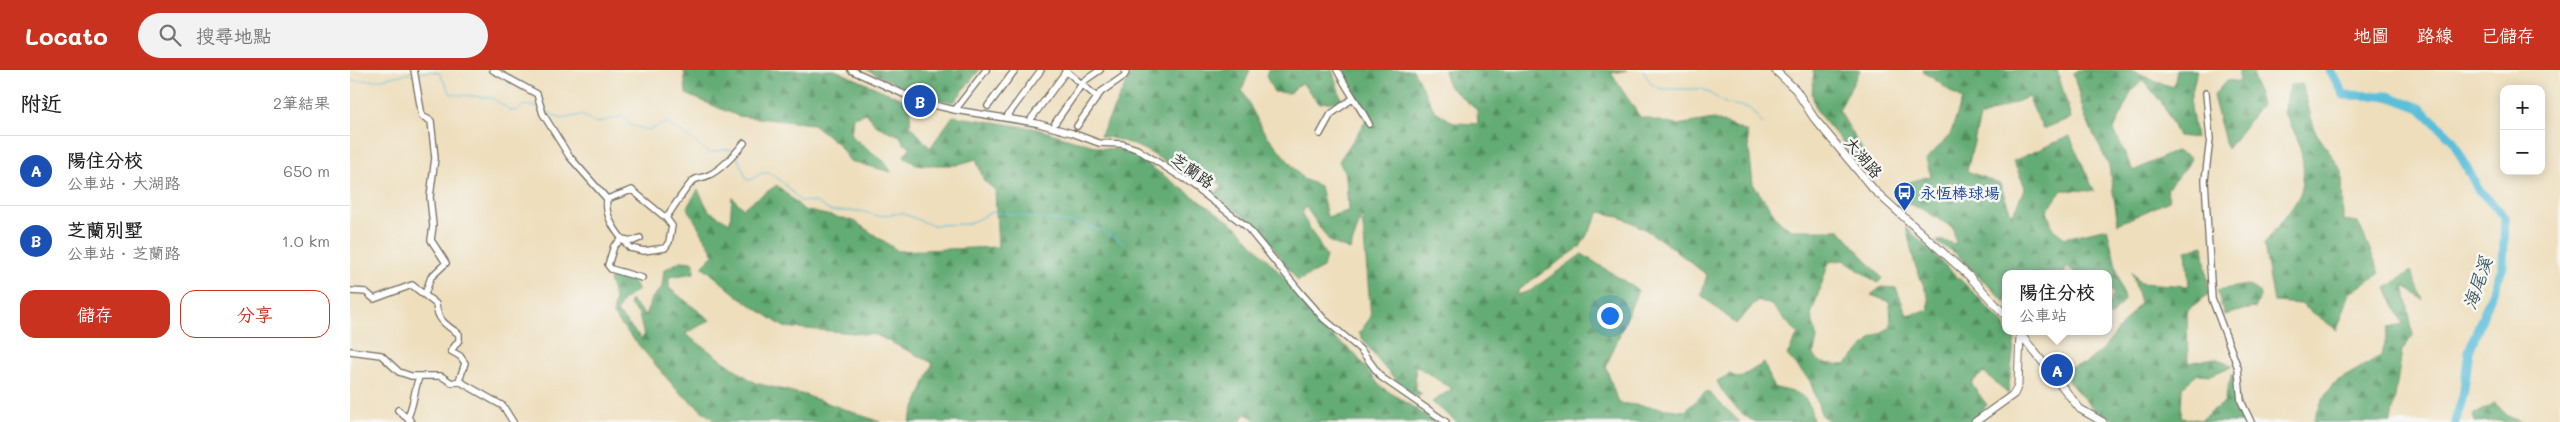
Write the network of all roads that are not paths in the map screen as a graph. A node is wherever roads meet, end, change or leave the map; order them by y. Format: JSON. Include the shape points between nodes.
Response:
{"nodes":[{"id":1,"x":414,"y":70,"type":"edge"},
{"id":2,"x":493,"y":70,"type":"edge"},
{"id":3,"x":851,"y":70,"type":"edge"},
{"id":4,"x":986,"y":70,"type":"edge"},
{"id":5,"x":1015,"y":70,"type":"edge"},
{"id":6,"x":1041,"y":70,"type":"edge"},
{"id":7,"x":1066,"y":70,"type":"edge"},
{"id":8,"x":1100,"y":70,"type":"edge"},
{"id":9,"x":1124,"y":70,"type":"edge"},
{"id":10,"x":1337,"y":70,"type":"edge"},
{"id":11,"x":1774,"y":70,"type":"edge"},
{"id":12,"x":1082,"y":84,"type":"junction"},
{"id":13,"x":2206,"y":93,"type":"dead end"},
{"id":14,"x":1097,"y":97,"type":"junction"},
{"id":15,"x":1352,"y":99,"type":"junction"},
{"id":16,"x":988,"y":106,"type":"dead end"},
{"id":17,"x":956,"y":110,"type":"junction"},
{"id":18,"x":1008,"y":115,"type":"dead end"},
{"id":19,"x":1031,"y":119,"type":"dead end"},
{"id":20,"x":1055,"y":123,"type":"dead end"},
{"id":21,"x":1369,"y":124,"type":"dead end"},
{"id":22,"x":1077,"y":126,"type":"dead end"},
{"id":23,"x":1320,"y":134,"type":"dead end"},
{"id":24,"x":744,"y":143,"type":"dead end"},
{"id":25,"x":607,"y":199,"type":"junction"},
{"id":26,"x":666,"y":218,"type":"junction"},
{"id":27,"x":640,"y":238,"type":"dead end"},
{"id":28,"x":622,"y":239,"type":"junction"},
{"id":29,"x":642,"y":278,"type":"dead end"},
{"id":30,"x":350,"y":291,"type":"edge"},
{"id":31,"x":425,"y":294,"type":"junction"},
{"id":32,"x":2002,"y":312,"type":"edge"},
{"id":33,"x":2019,"y":335,"type":"edge"},
{"id":34,"x":2021,"y":335,"type":"edge"},
{"id":35,"x":350,"y":351,"type":"edge"},
{"id":36,"x":419,"y":377,"type":"junction"},
{"id":37,"x":458,"y":380,"type":"junction"},
{"id":38,"x":398,"y":410,"type":"dead end"},
{"id":39,"x":410,"y":421,"type":"edge"},
{"id":40,"x":513,"y":422,"type":"edge"},
{"id":41,"x":1446,"y":422,"type":"edge"},
{"id":42,"x":1974,"y":422,"type":"edge"},
{"id":43,"x":2103,"y":422,"type":"edge"},
{"id":44,"x":2251,"y":422,"type":"edge"}],
"edges":[{"from":1,"to":31,"type":"street","via":[[422,116],[431,121],[434,140],[431,240],[446,263],[432,277]]},
{"from":2,"to":25,"type":"street","via":[[537,94],[543,114],[569,156]]},
{"from":3,"to":17,"type":"street","name":"芝蘭路","via":[[921,102]]},
{"from":4,"to":17,"type":"street"},
{"from":5,"to":16,"type":"street"},
{"from":6,"to":18,"type":"street"},
{"from":7,"to":12,"type":"street"},
{"from":7,"to":19,"type":"street"},
{"from":8,"to":12,"type":"street"},
{"from":9,"to":14,"type":"street","via":[[1124,76]]},
{"from":10,"to":15,"type":"street"},
{"from":11,"to":32,"type":"street","name":"大湖路","via":[[1796,90],[1819,124],[1874,190],[1969,276]]},
{"from":12,"to":14,"type":"street"},
{"from":12,"to":20,"type":"street"},
{"from":13,"to":44,"type":"street","via":[[2210,139],[2205,180],[2212,299],[2238,368],[2240,401]]},
{"from":14,"to":22,"type":"street"},
{"from":15,"to":21,"type":"street"},
{"from":15,"to":23,"type":"street","via":[[1331,114]]},
{"from":17,"to":41,"type":"street","name":"芝蘭路","via":[[1036,123],[1099,143],[1129,146],[1184,179],[1246,226],[1324,319],[1361,350],[1381,377]]},
{"from":24,"to":26,"type":"street","via":[[709,176],[692,182]]},
{"from":25,"to":26,"type":"street","via":[[632,190],[641,194]]},
{"from":25,"to":28,"type":"street","via":[[608,218]]},
{"from":26,"to":28,"type":"street","via":[[672,226],[665,248],[636,250]]},
{"from":27,"to":28,"type":"street","via":[[633,241]]},
{"from":28,"to":29,"type":"street","via":[[614,246],[609,268]]},
{"from":30,"to":31,"type":"street","via":[[366,292],[374,298],[412,285]]},
{"from":31,"to":37,"type":"street","via":[[436,304],[442,322],[458,334],[459,340],[452,351],[465,363]]},
{"from":33,"to":42,"type":"street","via":[[2018,385],[2014,394]]},
{"from":34,"to":43,"type":"street","via":[[2080,409]]},
{"from":35,"to":36,"type":"street","via":[[381,355],[399,372]]},
{"from":36,"to":37,"type":"street","via":[[441,376],[455,384]]},
{"from":36,"to":39,"type":"street"},
{"from":37,"to":40,"type":"street","via":[[503,406]]},
{"from":38,"to":39,"type":"street"}]}
